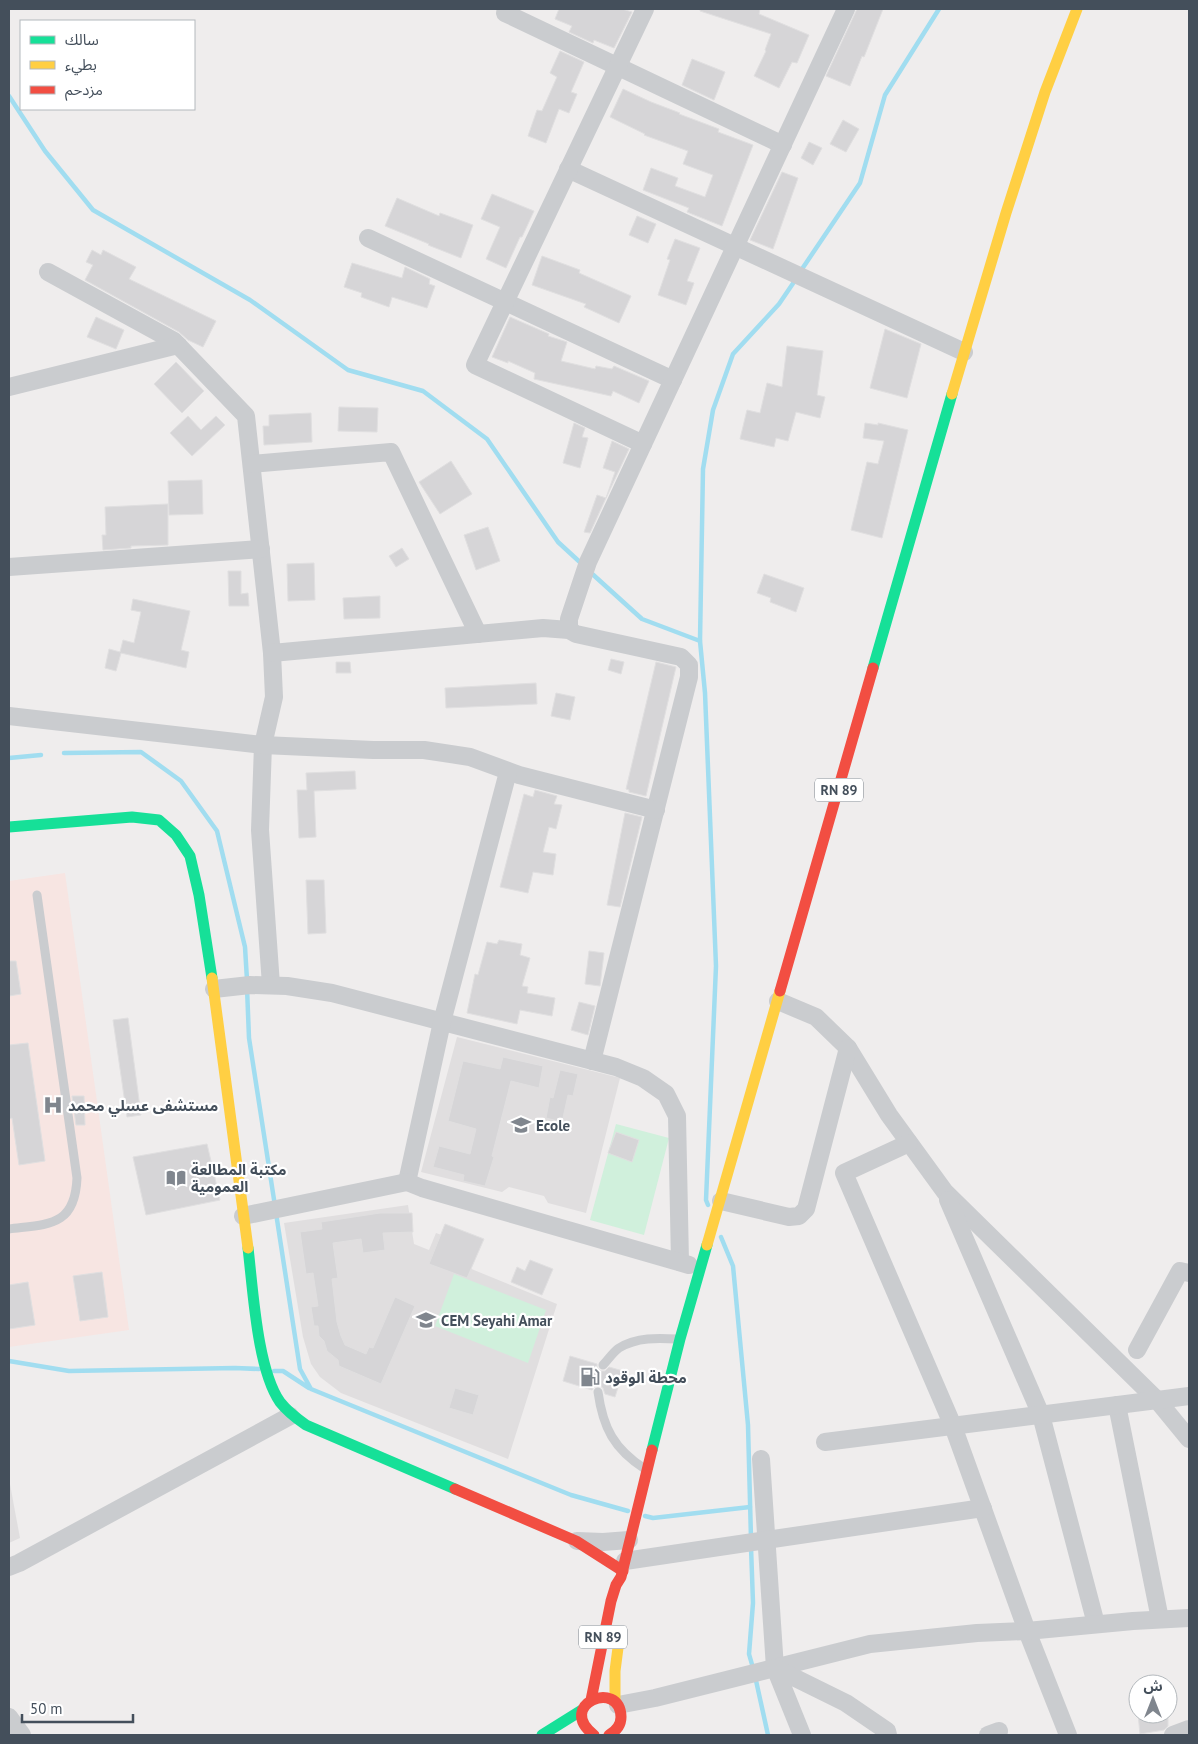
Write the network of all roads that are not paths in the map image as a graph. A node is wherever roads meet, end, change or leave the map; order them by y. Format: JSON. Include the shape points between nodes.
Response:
{"nodes":[{"id":1,"x":508,"y":9,"type":"edge"},
{"id":2,"x":645,"y":9,"type":"edge"},
{"id":3,"x":846,"y":9,"type":"edge"},
{"id":4,"x":1077,"y":9,"type":"edge"},
{"id":5,"x":617,"y":66,"type":"junction"},
{"id":6,"x":783,"y":144,"type":"junction"},
{"id":7,"x":568,"y":169,"type":"junction"},
{"id":8,"x":368,"y":238,"type":"dead end"},
{"id":9,"x":736,"y":246,"type":"junction"},
{"id":10,"x":48,"y":272,"type":"dead end"},
{"id":11,"x":505,"y":302,"type":"junction"},
{"id":12,"x":178,"y":345,"type":"junction"},
{"id":13,"x":964,"y":352,"type":"junction"},
{"id":14,"x":673,"y":380,"type":"junction"},
{"id":15,"x":9,"y":387,"type":"edge"},
{"id":16,"x":643,"y":444,"type":"junction"},
{"id":17,"x":252,"y":464,"type":"junction"},
{"id":18,"x":261,"y":549,"type":"junction"},
{"id":19,"x":9,"y":567,"type":"edge"},
{"id":20,"x":569,"y":630,"type":"junction"},
{"id":21,"x":478,"y":634,"type":"junction"},
{"id":22,"x":272,"y":653,"type":"junction"},
{"id":23,"x":9,"y":716,"type":"edge"},
{"id":24,"x":263,"y":744,"type":"junction"},
{"id":25,"x":508,"y":772,"type":"junction"},
{"id":26,"x":656,"y":810,"type":"junction"},
{"id":27,"x":9,"y":827,"type":"edge"},
{"id":28,"x":37,"y":895,"type":"dead end"},
{"id":29,"x":270,"y":985,"type":"junction"},
{"id":30,"x":214,"y":989,"type":"junction"},
{"id":31,"x":778,"y":1001,"type":"junction"},
{"id":32,"x":442,"y":1022,"type":"junction"},
{"id":33,"x":848,"y":1048,"type":"junction"},
{"id":34,"x":592,"y":1061,"type":"junction"},
{"id":35,"x":909,"y":1143,"type":"junction"},
{"id":36,"x":407,"y":1182,"type":"junction"},
{"id":37,"x":944,"y":1192,"type":"junction"},
{"id":38,"x":721,"y":1200,"type":"junction"},
{"id":39,"x":242,"y":1216,"type":"junction"},
{"id":40,"x":9,"y":1229,"type":"edge"},
{"id":41,"x":680,"y":1262,"type":"junction"},
{"id":42,"x":701,"y":1268,"type":"junction"},
{"id":43,"x":1189,"y":1274,"type":"edge"},
{"id":44,"x":680,"y":1339,"type":"junction"},
{"id":45,"x":1137,"y":1350,"type":"dead end"},
{"id":46,"x":603,"y":1365,"type":"dead end"},
{"id":47,"x":598,"y":1392,"type":"dead end"},
{"id":48,"x":1189,"y":1396,"type":"edge"},
{"id":49,"x":1157,"y":1400,"type":"junction"},
{"id":50,"x":1117,"y":1405,"type":"junction"},
{"id":51,"x":1041,"y":1414,"type":"junction"},
{"id":52,"x":290,"y":1416,"type":"junction"},
{"id":53,"x":953,"y":1426,"type":"junction"},
{"id":54,"x":1189,"y":1439,"type":"edge"},
{"id":55,"x":825,"y":1442,"type":"dead end"},
{"id":56,"x":761,"y":1459,"type":"dead end"},
{"id":57,"x":648,"y":1470,"type":"junction"},
{"id":58,"x":983,"y":1508,"type":"junction"},
{"id":59,"x":629,"y":1540,"type":"junction"},
{"id":60,"x":766,"y":1540,"type":"junction"},
{"id":61,"x":576,"y":1541,"type":"junction"},
{"id":62,"x":9,"y":1567,"type":"edge"},
{"id":63,"x":623,"y":1570,"type":"junction"},
{"id":64,"x":624,"y":1595,"type":"dead end"},
{"id":65,"x":1189,"y":1618,"type":"edge"},
{"id":66,"x":1160,"y":1620,"type":"junction"},
{"id":67,"x":1096,"y":1624,"type":"junction"},
{"id":68,"x":621,"y":1625,"type":"dead end"},
{"id":69,"x":1027,"y":1632,"type":"junction"},
{"id":70,"x":775,"y":1668,"type":"junction"},
{"id":71,"x":615,"y":1670,"type":"junction"},
{"id":72,"x":655,"y":1698,"type":"junction"},
{"id":73,"x":591,"y":1700,"type":"junction"},
{"id":74,"x":622,"y":1703,"type":"junction"},
{"id":75,"x":582,"y":1710,"type":"junction"},
{"id":76,"x":9,"y":1719,"type":"edge"},
{"id":77,"x":615,"y":1729,"type":"edge"},
{"id":78,"x":1189,"y":1729,"type":"edge"},
{"id":79,"x":584,"y":1733,"type":"edge"},
{"id":80,"x":22,"y":1735,"type":"edge"},
{"id":81,"x":542,"y":1735,"type":"edge"},
{"id":82,"x":802,"y":1735,"type":"edge"},
{"id":83,"x":888,"y":1735,"type":"edge"},
{"id":84,"x":1068,"y":1735,"type":"edge"},
{"id":85,"x":1173,"y":1735,"type":"edge"}],
"edges":[{"from":1,"to":5,"type":"street","via":[[505,13]]},
{"from":2,"to":5,"type":"street"},
{"from":3,"to":6,"type":"street"},
{"from":4,"to":13,"type":"main road","number":"RN 89","via":[[1045,92]]},
{"from":5,"to":6,"type":"street"},
{"from":5,"to":7,"type":"street"},
{"from":6,"to":9,"type":"street"},
{"from":7,"to":9,"type":"street"},
{"from":7,"to":11,"type":"street"},
{"from":8,"to":11,"type":"street"},
{"from":9,"to":13,"type":"street"},
{"from":9,"to":14,"type":"street"},
{"from":10,"to":12,"type":"street"},
{"from":11,"to":14,"type":"street"},
{"from":11,"to":16,"type":"street","via":[[475,365]]},
{"from":12,"to":15,"type":"street"},
{"from":12,"to":17,"type":"street","via":[[246,416]]},
{"from":13,"to":31,"type":"main road","number":"RN 89"},
{"from":14,"to":16,"type":"street"},
{"from":16,"to":20,"type":"street","via":[[588,562],[569,620]]},
{"from":17,"to":18,"type":"street"},
{"from":17,"to":21,"type":"street","via":[[391,452]]},
{"from":18,"to":19,"type":"street"},
{"from":18,"to":22,"type":"street"},
{"from":20,"to":21,"type":"street","via":[[543,628]]},
{"from":20,"to":26,"type":"street","via":[[681,657],[689,665],[689,677]]},
{"from":21,"to":22,"type":"street"},
{"from":22,"to":24,"type":"street","via":[[274,697]]},
{"from":23,"to":24,"type":"street"},
{"from":24,"to":25,"type":"street","via":[[424,750],[470,757]]},
{"from":24,"to":29,"type":"street","via":[[260,830]]},
{"from":25,"to":26,"type":"street"},
{"from":25,"to":32,"type":"street"},
{"from":26,"to":34,"type":"street"},
{"from":27,"to":30,"type":"main road","via":[[132,817],[159,820],[176,835],[190,856]]},
{"from":28,"to":40,"type":"lane","via":[[77,1178],[76,1195],[69,1211],[55,1223]]},
{"from":29,"to":30,"type":"street"},
{"from":29,"to":32,"type":"street","via":[[332,993]]},
{"from":30,"to":39,"type":"main road"},
{"from":31,"to":33,"type":"street","via":[[816,1017]]},
{"from":31,"to":38,"type":"main road","number":"RN 89"},
{"from":32,"to":34,"type":"street"},
{"from":32,"to":36,"type":"street"},
{"from":33,"to":35,"type":"street"},
{"from":33,"to":38,"type":"street","via":[[806,1209],[799,1216],[789,1217]]},
{"from":34,"to":41,"type":"street","via":[[643,1078],[666,1094],[677,1116]]},
{"from":35,"to":37,"type":"street"},
{"from":35,"to":53,"type":"street","via":[[844,1173]]},
{"from":36,"to":39,"type":"street"},
{"from":36,"to":41,"type":"street"},
{"from":37,"to":49,"type":"street"},
{"from":37,"to":51,"type":"street"},
{"from":38,"to":42,"type":"main road","number":"RN 89"},
{"from":39,"to":52,"type":"main road","via":[[264,1361],[269,1381]]},
{"from":41,"to":42,"type":"street"},
{"from":42,"to":44,"type":"main road","number":"RN 89"},
{"from":43,"to":45,"type":"street","via":[[1180,1271]]},
{"from":44,"to":46,"type":"lane","via":[[632,1341],[618,1349]]},
{"from":44,"to":57,"type":"main road","number":"RN 89"},
{"from":47,"to":57,"type":"lane","via":[[607,1429],[617,1446]]},
{"from":48,"to":49,"type":"street"},
{"from":49,"to":50,"type":"street"},
{"from":49,"to":54,"type":"street"},
{"from":50,"to":51,"type":"street"},
{"from":50,"to":66,"type":"street"},
{"from":51,"to":53,"type":"street"},
{"from":51,"to":67,"type":"street"},
{"from":52,"to":61,"type":"main road"},
{"from":52,"to":62,"type":"street"},
{"from":53,"to":55,"type":"street"},
{"from":53,"to":58,"type":"street"},
{"from":56,"to":60,"type":"street"},
{"from":57,"to":59,"type":"main road","number":"RN 89"},
{"from":58,"to":60,"type":"street"},
{"from":58,"to":69,"type":"street"},
{"from":59,"to":61,"type":"street"},
{"from":59,"to":63,"type":"main road","number":"RN 89"},
{"from":60,"to":63,"type":"street"},
{"from":60,"to":70,"type":"street"},
{"from":61,"to":63,"type":"main road"},
{"from":63,"to":64,"type":"main road","number":"RN 89"},
{"from":63,"to":73,"type":"main road","number":"RN 89","via":[[610,1600]]},
{"from":65,"to":66,"type":"street"},
{"from":66,"to":67,"type":"street"},
{"from":67,"to":69,"type":"street"},
{"from":68,"to":71,"type":"main road","number":"RN 89"},
{"from":69,"to":70,"type":"street","via":[[977,1633],[870,1644]]},
{"from":69,"to":84,"type":"street"},
{"from":70,"to":72,"type":"street"},
{"from":70,"to":82,"type":"street"},
{"from":70,"to":83,"type":"street","via":[[846,1703]]},
{"from":71,"to":74,"type":"main road","number":"RN 89"},
{"from":71,"to":74,"type":"main road","via":[[623,1686]]},
{"from":72,"to":74,"type":"street"},
{"from":72,"to":77,"type":"street","via":[[634,1711]]},
{"from":73,"to":74,"type":"main road","via":[[603,1697]]},
{"from":73,"to":75,"type":"main road"},
{"from":74,"to":77,"type":"main road"},
{"from":75,"to":79,"type":"main road"},
{"from":75,"to":81,"type":"main road"},
{"from":76,"to":80,"type":"street"},
{"from":78,"to":85,"type":"street"},
{"from":79,"to":81,"type":"main road"}]}
